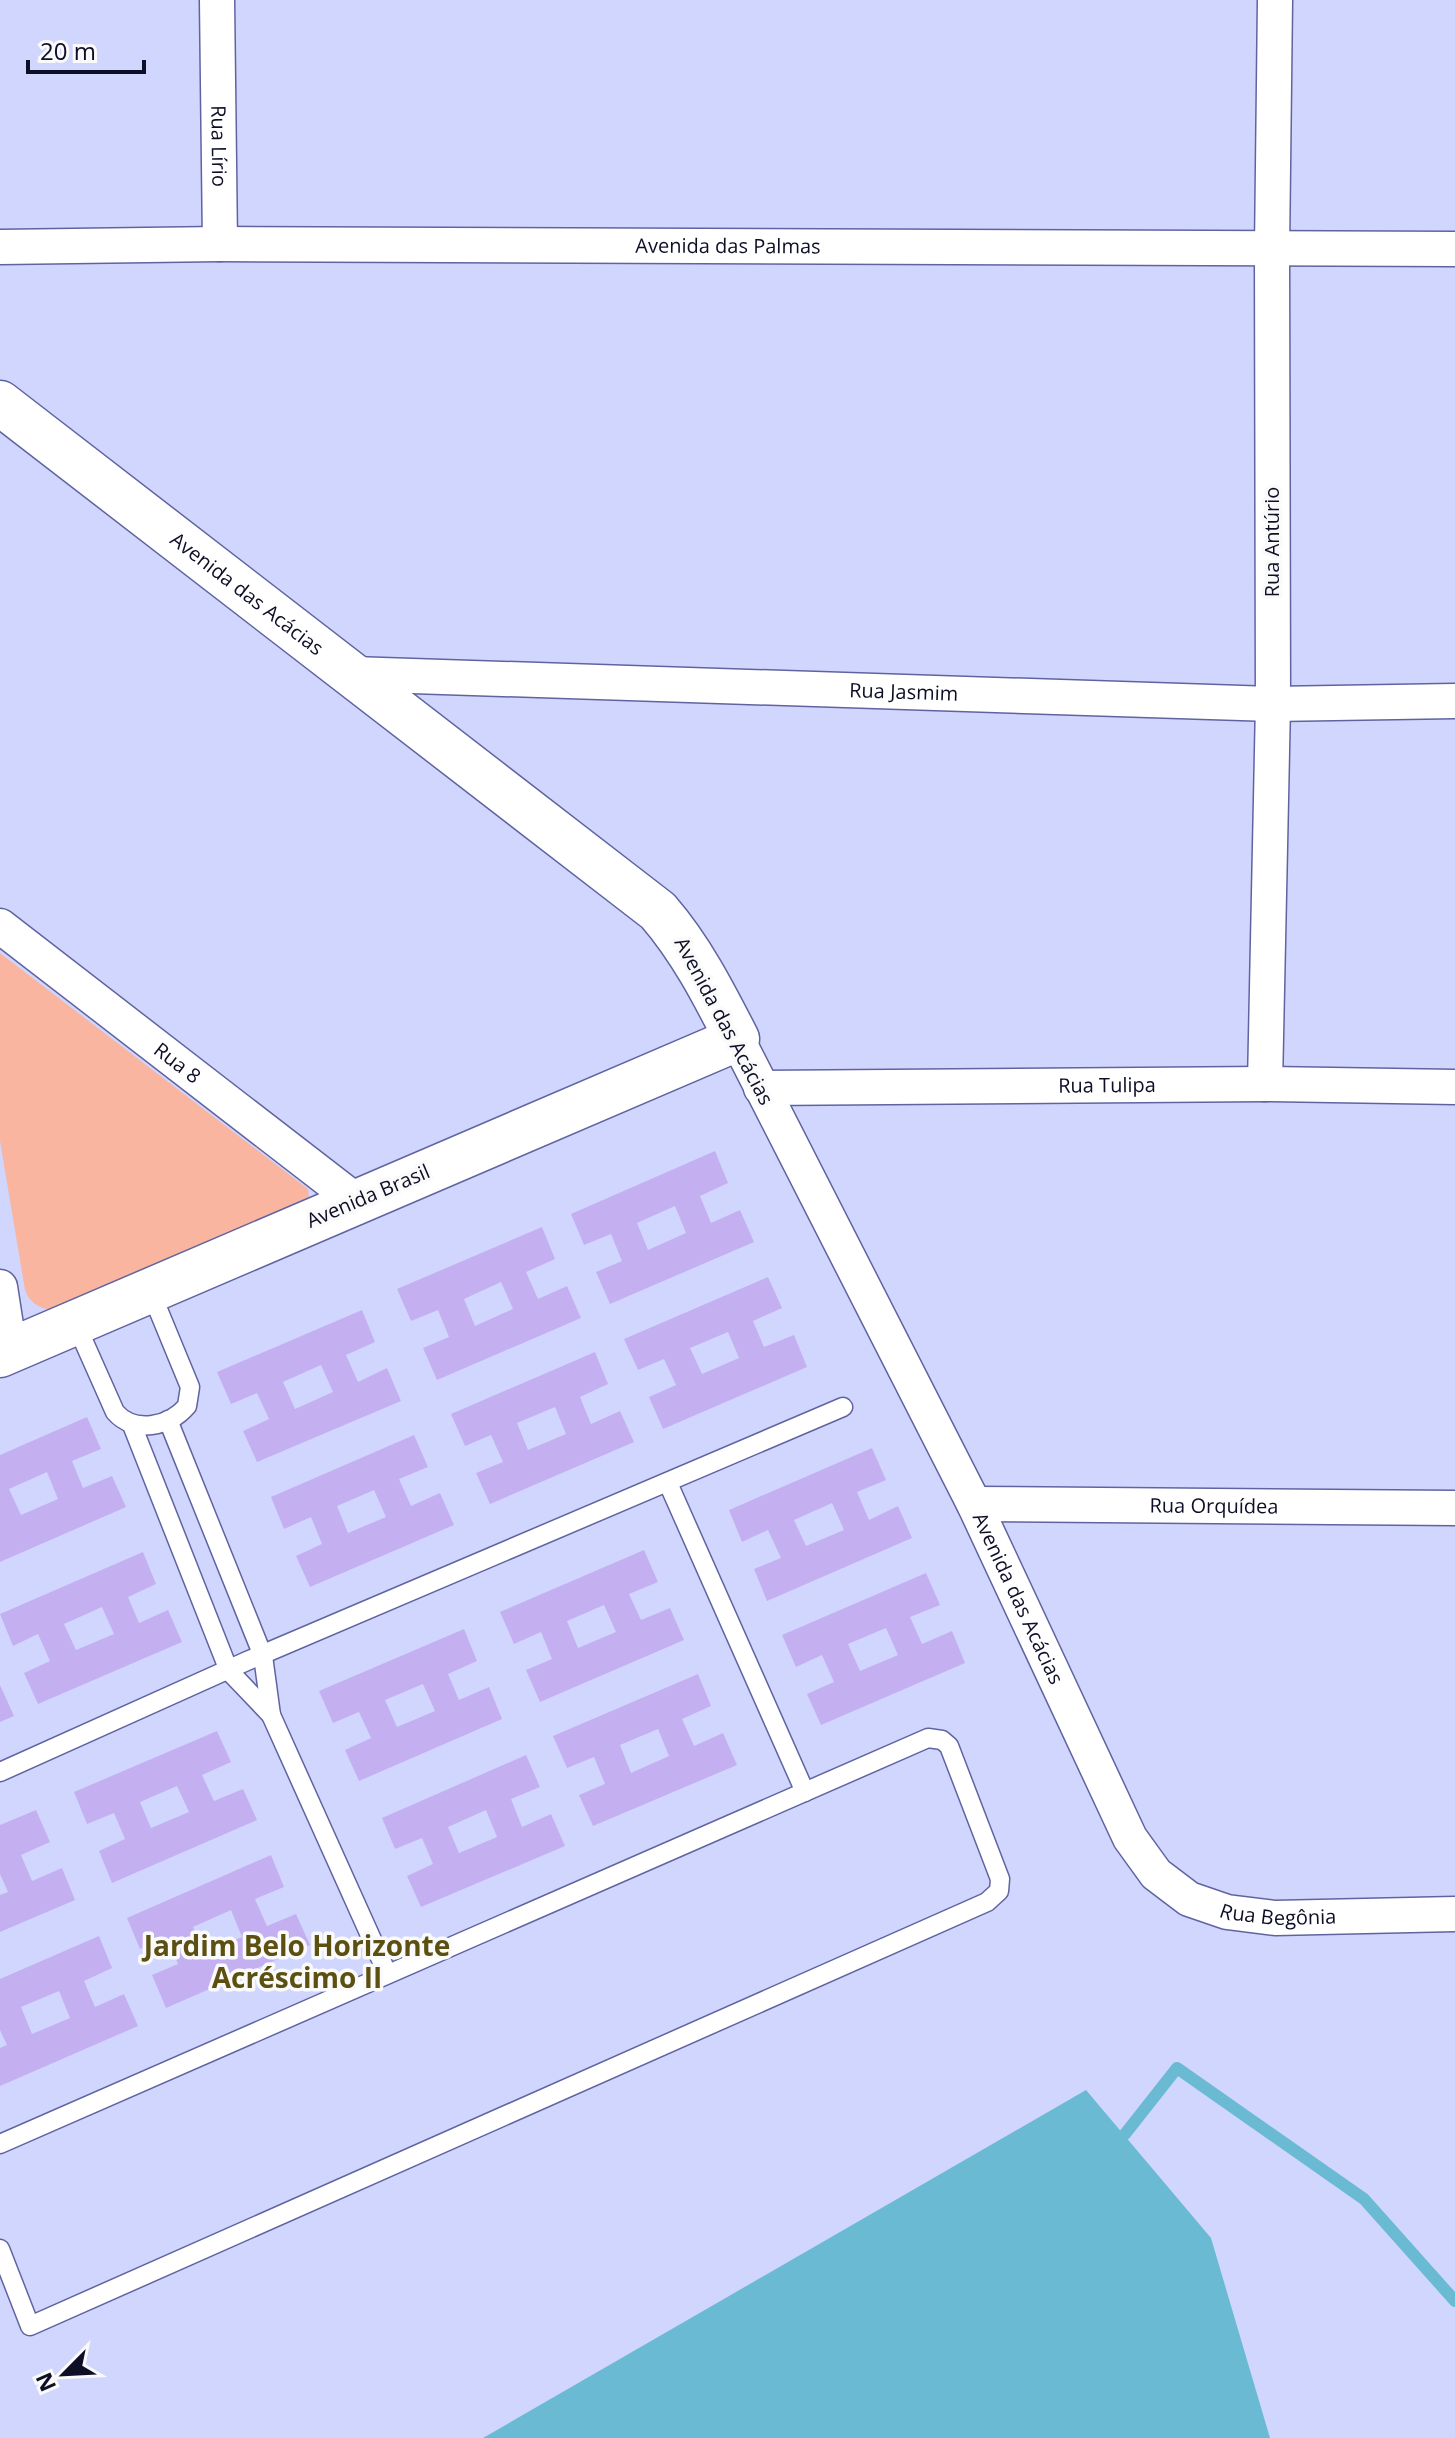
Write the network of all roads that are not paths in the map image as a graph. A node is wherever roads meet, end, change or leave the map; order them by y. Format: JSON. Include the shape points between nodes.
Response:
{"nodes":[{"id":1,"x":217,"y":0,"type":"edge"},
{"id":2,"x":1275,"y":0,"type":"edge"},
{"id":3,"x":220,"y":244,"type":"junction"},
{"id":4,"x":0,"y":247,"type":"edge"},
{"id":5,"x":1455,"y":249,"type":"edge"},
{"id":6,"x":1272,"y":250,"type":"junction"},
{"id":7,"x":0,"y":403,"type":"edge"},
{"id":8,"x":352,"y":674,"type":"junction"},
{"id":9,"x":1455,"y":701,"type":"edge"},
{"id":10,"x":1273,"y":704,"type":"junction"},
{"id":11,"x":0,"y":926,"type":"edge"},
{"id":12,"x":737,"y":1039,"type":"junction"},
{"id":13,"x":1265,"y":1084,"type":"junction"},
{"id":14,"x":1455,"y":1087,"type":"edge"},
{"id":15,"x":761,"y":1088,"type":"junction"},
{"id":16,"x":356,"y":1201,"type":"junction"},
{"id":17,"x":0,"y":1287,"type":"edge"},
{"id":18,"x":150,"y":1290,"type":"junction"},
{"id":19,"x":75,"y":1322,"type":"junction"},
{"id":20,"x":5,"y":1353,"type":"edge"},
{"id":21,"x":843,"y":1407,"type":"dead end"},
{"id":22,"x":168,"y":1420,"type":"junction"},
{"id":23,"x":132,"y":1425,"type":"junction"},
{"id":24,"x":668,"y":1483,"type":"junction"},
{"id":25,"x":974,"y":1504,"type":"junction"},
{"id":26,"x":1455,"y":1508,"type":"edge"},
{"id":27,"x":263,"y":1656,"type":"junction"},
{"id":28,"x":229,"y":1671,"type":"junction"},
{"id":29,"x":271,"y":1715,"type":"junction"},
{"id":30,"x":0,"y":1772,"type":"edge"},
{"id":31,"x":805,"y":1792,"type":"junction"},
{"id":32,"x":1130,"y":1838,"type":"joint"},
{"id":33,"x":1455,"y":1914,"type":"edge"},
{"id":34,"x":387,"y":1973,"type":"junction"},
{"id":35,"x":0,"y":2144,"type":"edge"},
{"id":36,"x":0,"y":2249,"type":"edge"}],
"edges":[{"from":1,"to":3,"type":"street","name":"Rua Lírio"},
{"from":2,"to":6,"type":"street","name":"Rua Antúrio"},
{"from":3,"to":4,"type":"street","name":"Avenida das Palmas"},
{"from":3,"to":6,"type":"street","name":"Avenida das Palmas"},
{"from":5,"to":6,"type":"street","name":"Avenida das Palmas"},
{"from":6,"to":10,"type":"street","name":"Rua Antúrio"},
{"from":7,"to":8,"type":"street","name":"Avenida das Acácias"},
{"from":8,"to":10,"type":"street","name":"Rua Jasmim"},
{"from":8,"to":12,"type":"street","name":"Avenida das Acácias","via":[[658,911],[704,976]]},
{"from":9,"to":10,"type":"street","name":"Rua Jasmim"},
{"from":10,"to":13,"type":"street","name":"Rua Antúrio"},
{"from":11,"to":16,"type":"street","name":"Rua 8"},
{"from":12,"to":15,"type":"street","name":"Avenida das Acácias"},
{"from":12,"to":16,"type":"street","name":"Avenida Brasil"},
{"from":13,"to":14,"type":"street","name":"Rua Tulipa"},
{"from":13,"to":15,"type":"street","name":"Rua Tulipa"},
{"from":15,"to":25,"type":"street","name":"Avenida das Acácias"},
{"from":16,"to":18,"type":"street","name":"Avenida Brasil"},
{"from":17,"to":20,"type":"street"},
{"from":18,"to":19,"type":"street","name":"Avenida Brasil"},
{"from":18,"to":22,"type":"lane","via":[[190,1387],[187,1406]]},
{"from":19,"to":20,"type":"street","name":"Avenida Brasil"},
{"from":19,"to":23,"type":"lane","via":[[115,1412]]},
{"from":21,"to":24,"type":"lane"},
{"from":22,"to":23,"type":"lane"},
{"from":22,"to":27,"type":"lane"},
{"from":23,"to":28,"type":"lane"},
{"from":24,"to":27,"type":"lane"},
{"from":24,"to":31,"type":"lane"},
{"from":25,"to":26,"type":"street","name":"Rua Orquídea"},
{"from":25,"to":32,"type":"street","name":"Avenida das Acácias"},
{"from":27,"to":28,"type":"lane"},
{"from":27,"to":29,"type":"lane"},
{"from":28,"to":29,"type":"lane"},
{"from":28,"to":30,"type":"lane"},
{"from":29,"to":34,"type":"lane"},
{"from":31,"to":34,"type":"lane"},
{"from":31,"to":36,"type":"lane","via":[[928,1738],[942,1740],[949,1746],[1000,1879],[999,1891],[987,1902],[30,2326]]},
{"from":32,"to":33,"type":"street","name":"Rua Begônia","via":[[1156,1874],[1189,1899],[1227,1912],[1275,1918]]},
{"from":34,"to":35,"type":"lane"}]}
